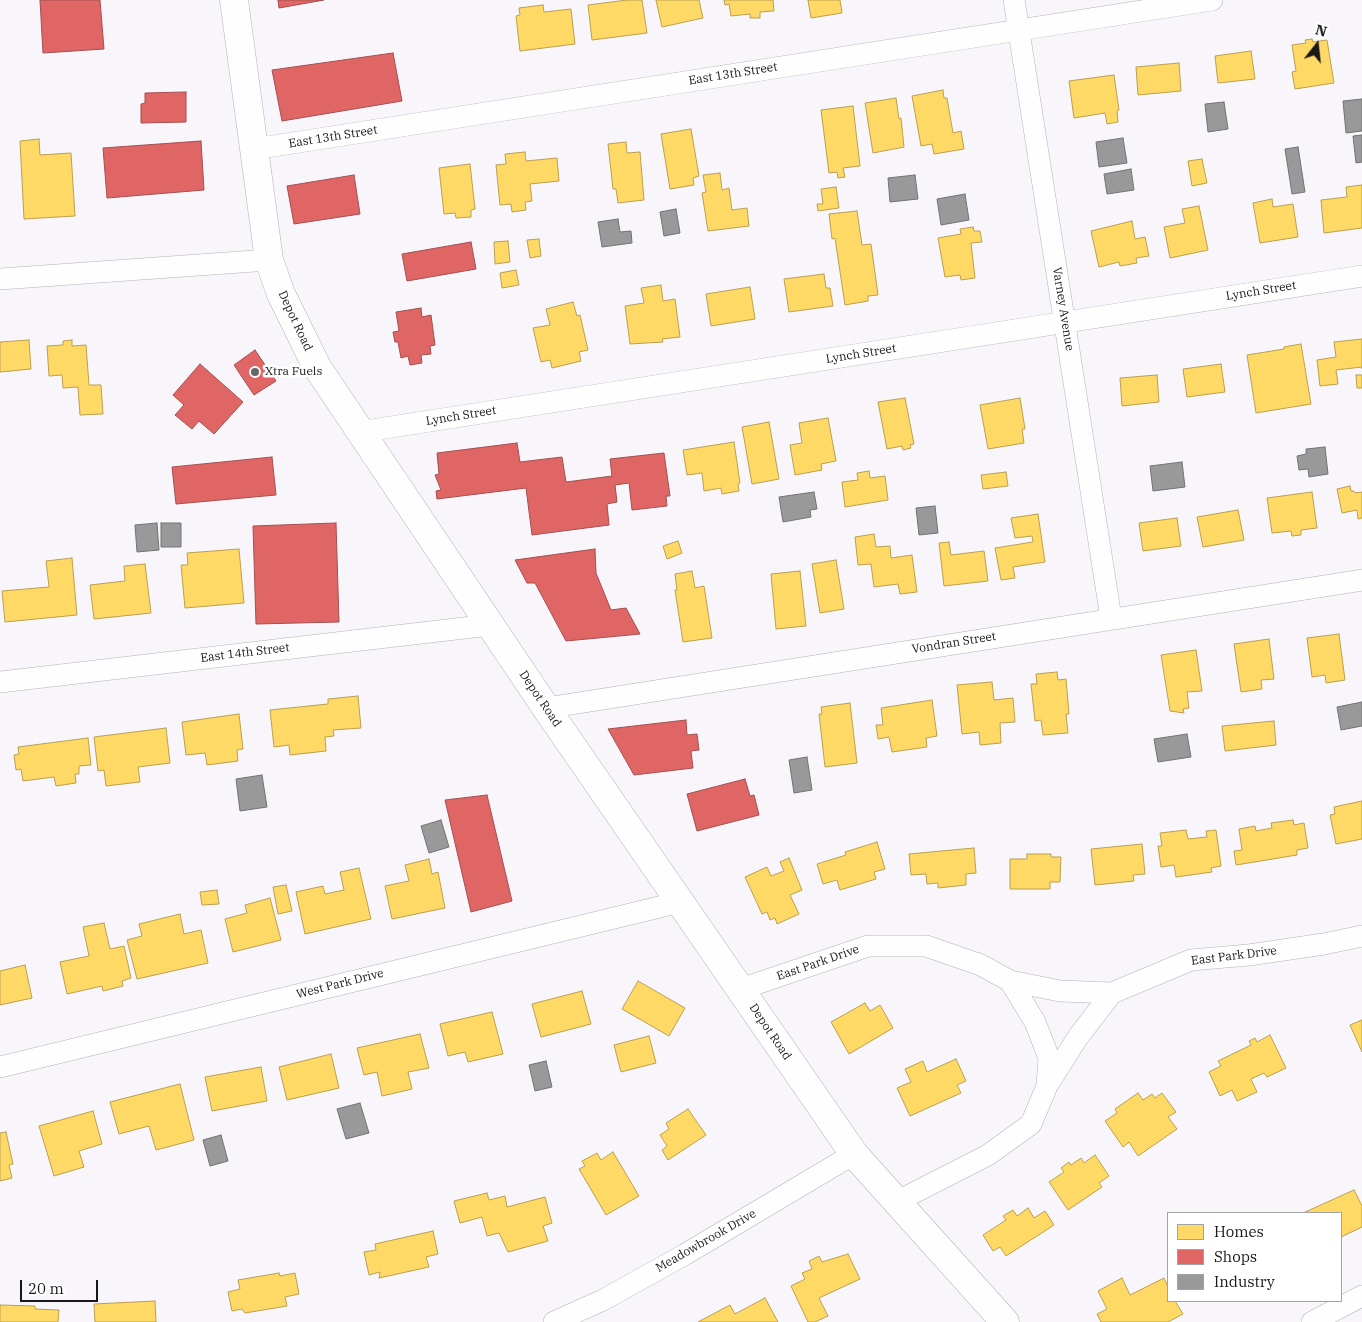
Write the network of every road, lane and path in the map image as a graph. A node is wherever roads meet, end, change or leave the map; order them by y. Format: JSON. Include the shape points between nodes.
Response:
{"nodes":[{"id":1,"x":234,"y":0,"type":"edge"},
{"id":2,"x":1014,"y":0,"type":"edge"},
{"id":3,"x":1212,"y":0,"type":"edge"},
{"id":4,"x":1018,"y":30,"type":"junction"},
{"id":5,"x":254,"y":149,"type":"junction"},
{"id":6,"x":269,"y":260,"type":"junction"},
{"id":7,"x":1362,"y":276,"type":"edge"},
{"id":8,"x":0,"y":279,"type":"edge"},
{"id":9,"x":1065,"y":322,"type":"junction"},
{"id":10,"x":359,"y":432,"type":"junction"},
{"id":11,"x":1362,"y":580,"type":"edge"},
{"id":12,"x":1111,"y":618,"type":"junction"},
{"id":13,"x":490,"y":624,"type":"junction"},
{"id":14,"x":0,"y":682,"type":"edge"},
{"id":15,"x":546,"y":708,"type":"junction"},
{"id":16,"x":680,"y":902,"type":"junction"},
{"id":17,"x":1362,"y":936,"type":"edge"},
{"id":18,"x":1010,"y":981,"type":"junction"},
{"id":19,"x":741,"y":989,"type":"junction"},
{"id":20,"x":1112,"y":993,"type":"junction"},
{"id":21,"x":0,"y":1067,"type":"edge"},
{"id":22,"x":1047,"y":1086,"type":"junction"},
{"id":23,"x":854,"y":1154,"type":"junction"},
{"id":24,"x":896,"y":1202,"type":"junction"},
{"id":25,"x":1362,"y":1296,"type":"edge"},
{"id":26,"x":554,"y":1322,"type":"edge"},
{"id":27,"x":1005,"y":1322,"type":"edge"},
{"id":28,"x":1312,"y":1322,"type":"edge"}],
"edges":[{"from":1,"to":5,"type":"street","name":"Depot Road"},
{"from":2,"to":4,"type":"street","name":"Varney Avenue"},
{"from":3,"to":4,"type":"street","name":"East 13th Street"},
{"from":4,"to":5,"type":"street","name":"East 13th Street"},
{"from":4,"to":9,"type":"street","name":"Varney Avenue"},
{"from":5,"to":6,"type":"street","name":"Depot Road"},
{"from":6,"to":8,"type":"street"},
{"from":6,"to":10,"type":"street","name":"Depot Road","via":[[317,367]]},
{"from":7,"to":9,"type":"street","name":"Lynch Street"},
{"from":9,"to":10,"type":"street","name":"Lynch Street"},
{"from":9,"to":12,"type":"street","name":"Varney Avenue"},
{"from":10,"to":13,"type":"street","name":"Depot Road"},
{"from":11,"to":12,"type":"street","name":"Vondran Street"},
{"from":12,"to":15,"type":"street","name":"Vondran Street"},
{"from":13,"to":14,"type":"street","name":"East 14th Street"},
{"from":13,"to":15,"type":"street","name":"Depot Road"},
{"from":15,"to":16,"type":"street","name":"Depot Road"},
{"from":16,"to":19,"type":"street","name":"Depot Road"},
{"from":16,"to":21,"type":"street","name":"West Park Drive"},
{"from":17,"to":20,"type":"street","name":"East Park Drive","via":[[1249,956],[1191,960]]},
{"from":18,"to":19,"type":"street","name":"East Park Drive","via":[[981,965],[926,946],[868,946]]},
{"from":18,"to":20,"type":"street","name":"East Park Drive","via":[[1060,991]]},
{"from":18,"to":22,"type":"street","name":"East Park Drive","via":[[1035,1022],[1049,1058]]},
{"from":19,"to":23,"type":"street","name":"Depot Road"},
{"from":20,"to":22,"type":"street","name":"East Park Drive","via":[[1078,1037]]},
{"from":22,"to":24,"type":"street","name":"East Park Drive","via":[[1031,1124],[988,1155]]},
{"from":23,"to":24,"type":"street","name":"Depot Road"},
{"from":23,"to":26,"type":"street","name":"Meadowbrook Drive","via":[[684,1255]]},
{"from":24,"to":27,"type":"street","name":"Depot Road"},
{"from":25,"to":28,"type":"street"}]}
